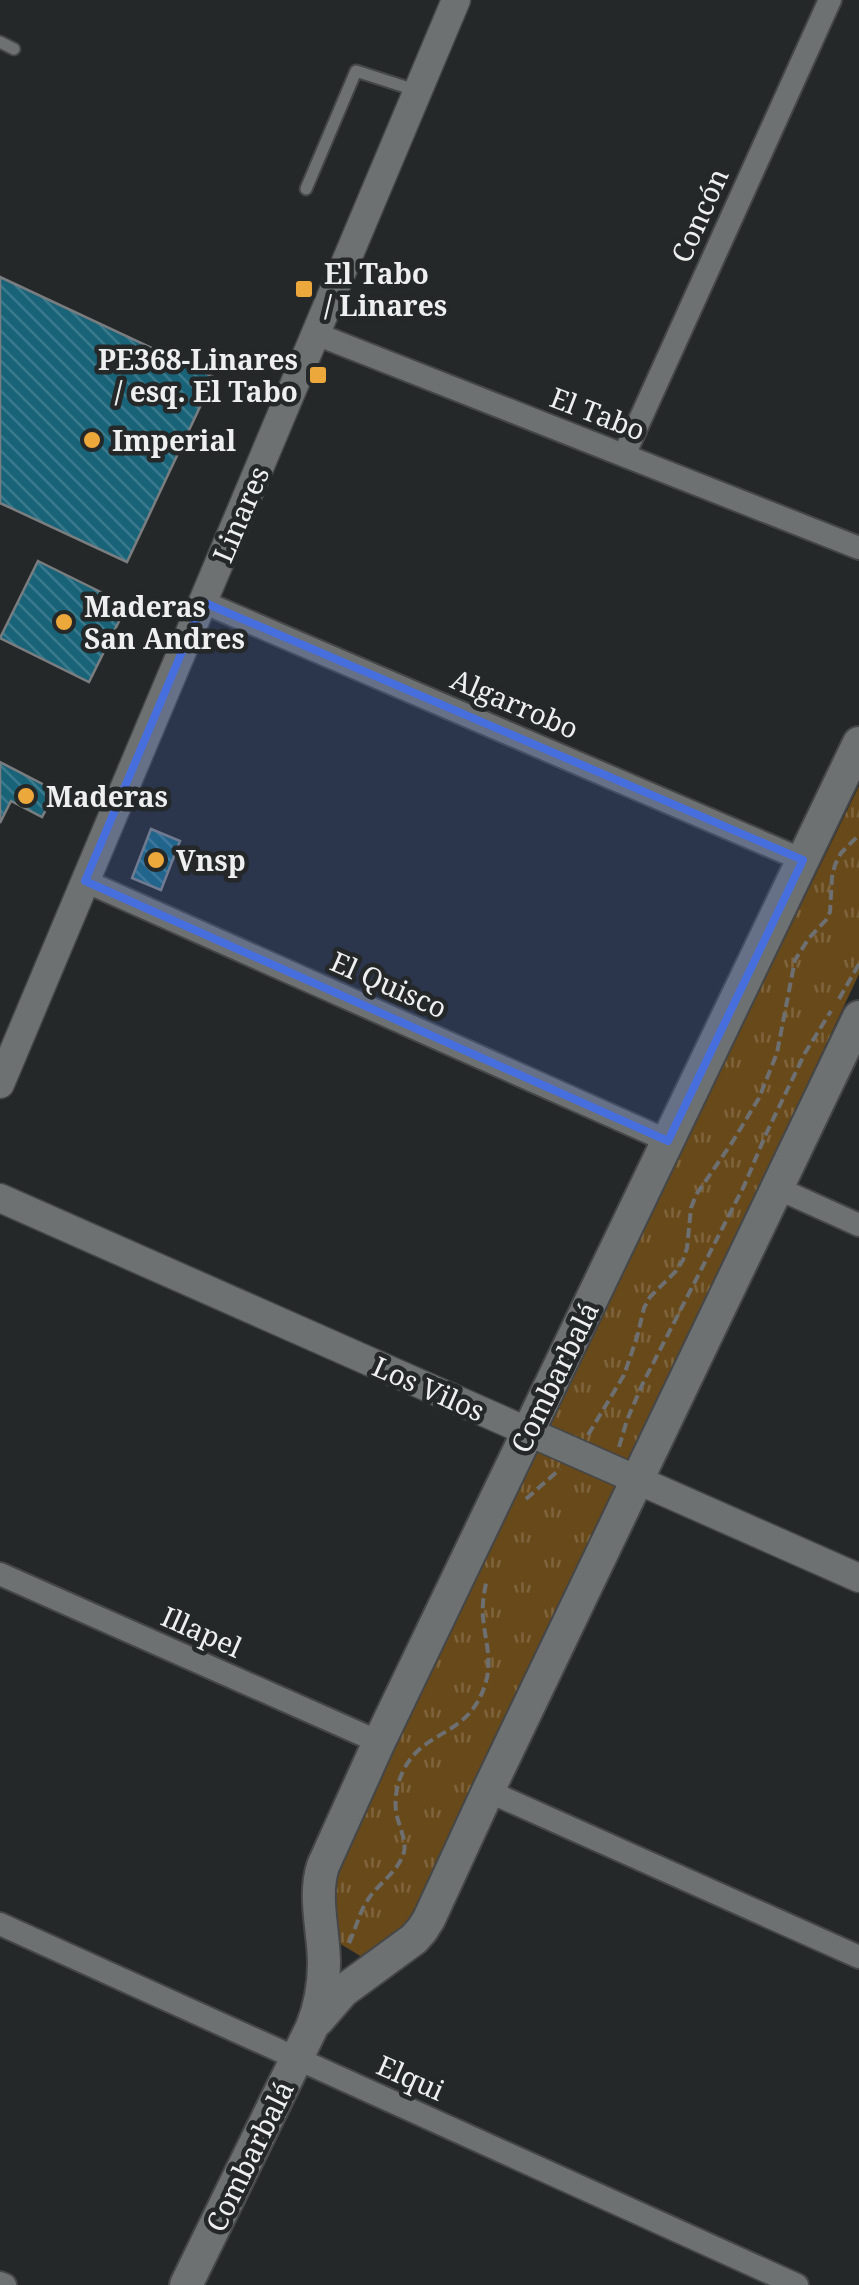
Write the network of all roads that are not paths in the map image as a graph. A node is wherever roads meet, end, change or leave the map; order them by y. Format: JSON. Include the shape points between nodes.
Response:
{"nodes":[{"id":1,"x":456,"y":0,"type":"edge"},
{"id":2,"x":830,"y":0,"type":"edge"},
{"id":3,"x":0,"y":42,"type":"edge"},
{"id":4,"x":14,"y":49,"type":"dead end"},
{"id":5,"x":418,"y":91,"type":"junction"},
{"id":6,"x":306,"y":189,"type":"dead end"},
{"id":7,"x":316,"y":334,"type":"junction"},
{"id":8,"x":624,"y":456,"type":"junction"},
{"id":9,"x":859,"y":548,"type":"edge"},
{"id":10,"x":203,"y":602,"type":"junction"},
{"id":11,"x":859,"y":743,"type":"edge"},
{"id":12,"x":803,"y":860,"type":"junction"},
{"id":13,"x":85,"y":882,"type":"junction"},
{"id":14,"x":859,"y":1017,"type":"edge"},
{"id":15,"x":0,"y":1084,"type":"edge"},
{"id":16,"x":668,"y":1140,"type":"junction"},
{"id":17,"x":777,"y":1188,"type":"junction"},
{"id":18,"x":0,"y":1198,"type":"edge"},
{"id":19,"x":859,"y":1225,"type":"edge"},
{"id":20,"x":528,"y":1432,"type":"junction"},
{"id":21,"x":637,"y":1480,"type":"junction"},
{"id":22,"x":0,"y":1574,"type":"edge"},
{"id":23,"x":859,"y":1578,"type":"edge"},
{"id":24,"x":379,"y":1742,"type":"junction"},
{"id":25,"x":488,"y":1790,"type":"junction"},
{"id":26,"x":0,"y":1924,"type":"edge"},
{"id":27,"x":331,"y":1951,"type":"junction"},
{"id":28,"x":859,"y":1957,"type":"edge"},
{"id":29,"x":377,"y":1966,"type":"junction"},
{"id":30,"x":312,"y":2028,"type":"junction"},
{"id":31,"x":297,"y":2059,"type":"junction"},
{"id":32,"x":186,"y":2285,"type":"edge"},
{"id":33,"x":797,"y":2285,"type":"edge"}],
"edges":[{"from":1,"to":5,"type":"street","name":"Linares"},
{"from":2,"to":8,"type":"street","name":"Concón"},
{"from":3,"to":4,"type":"lane"},
{"from":5,"to":6,"type":"lane","via":[[356,71]]},
{"from":5,"to":7,"type":"street","name":"Linares"},
{"from":7,"to":8,"type":"street","name":"El Tabo"},
{"from":7,"to":10,"type":"street","name":"Linares"},
{"from":8,"to":9,"type":"street","name":"El Tabo"},
{"from":10,"to":12,"type":"street","name":"Algarrobo"},
{"from":10,"to":13,"type":"street","name":"Linares"},
{"from":11,"to":12,"type":"main road","name":"Combarbalá"},
{"from":12,"to":16,"type":"main road","name":"Combarbalá"},
{"from":13,"to":15,"type":"street","name":"Linares"},
{"from":13,"to":16,"type":"street","name":"El Quisco"},
{"from":14,"to":17,"type":"main road","name":"Combarbalá"},
{"from":16,"to":20,"type":"main road","name":"Combarbalá"},
{"from":17,"to":19,"type":"street"},
{"from":17,"to":21,"type":"main road","name":"Combarbalá"},
{"from":18,"to":20,"type":"street","name":"Los Vilos"},
{"from":20,"to":21,"type":"street","name":"Los Vilos"},
{"from":20,"to":24,"type":"main road","name":"Combarbalá"},
{"from":21,"to":23,"type":"street","name":"Los Vilos"},
{"from":21,"to":25,"type":"main road","name":"Combarbalá"},
{"from":22,"to":24,"type":"street","name":"Illapel"},
{"from":24,"to":27,"type":"main road","name":"Combarbalá","via":[[320,1878]]},
{"from":25,"to":28,"type":"street"},
{"from":25,"to":29,"type":"main road","name":"Combarbalá","via":[[429,1920]]},
{"from":26,"to":31,"type":"street","name":"Elqui"},
{"from":27,"to":29,"type":"main road","via":[[355,1965]]},
{"from":27,"to":30,"type":"main road","name":"Combarbalá"},
{"from":29,"to":30,"type":"main road","name":"Combarbalá","via":[[343,1991]]},
{"from":30,"to":31,"type":"main road","name":"Combarbalá"},
{"from":31,"to":32,"type":"main road","name":"Combarbalá"},
{"from":31,"to":33,"type":"street","name":"Elqui"}]}
